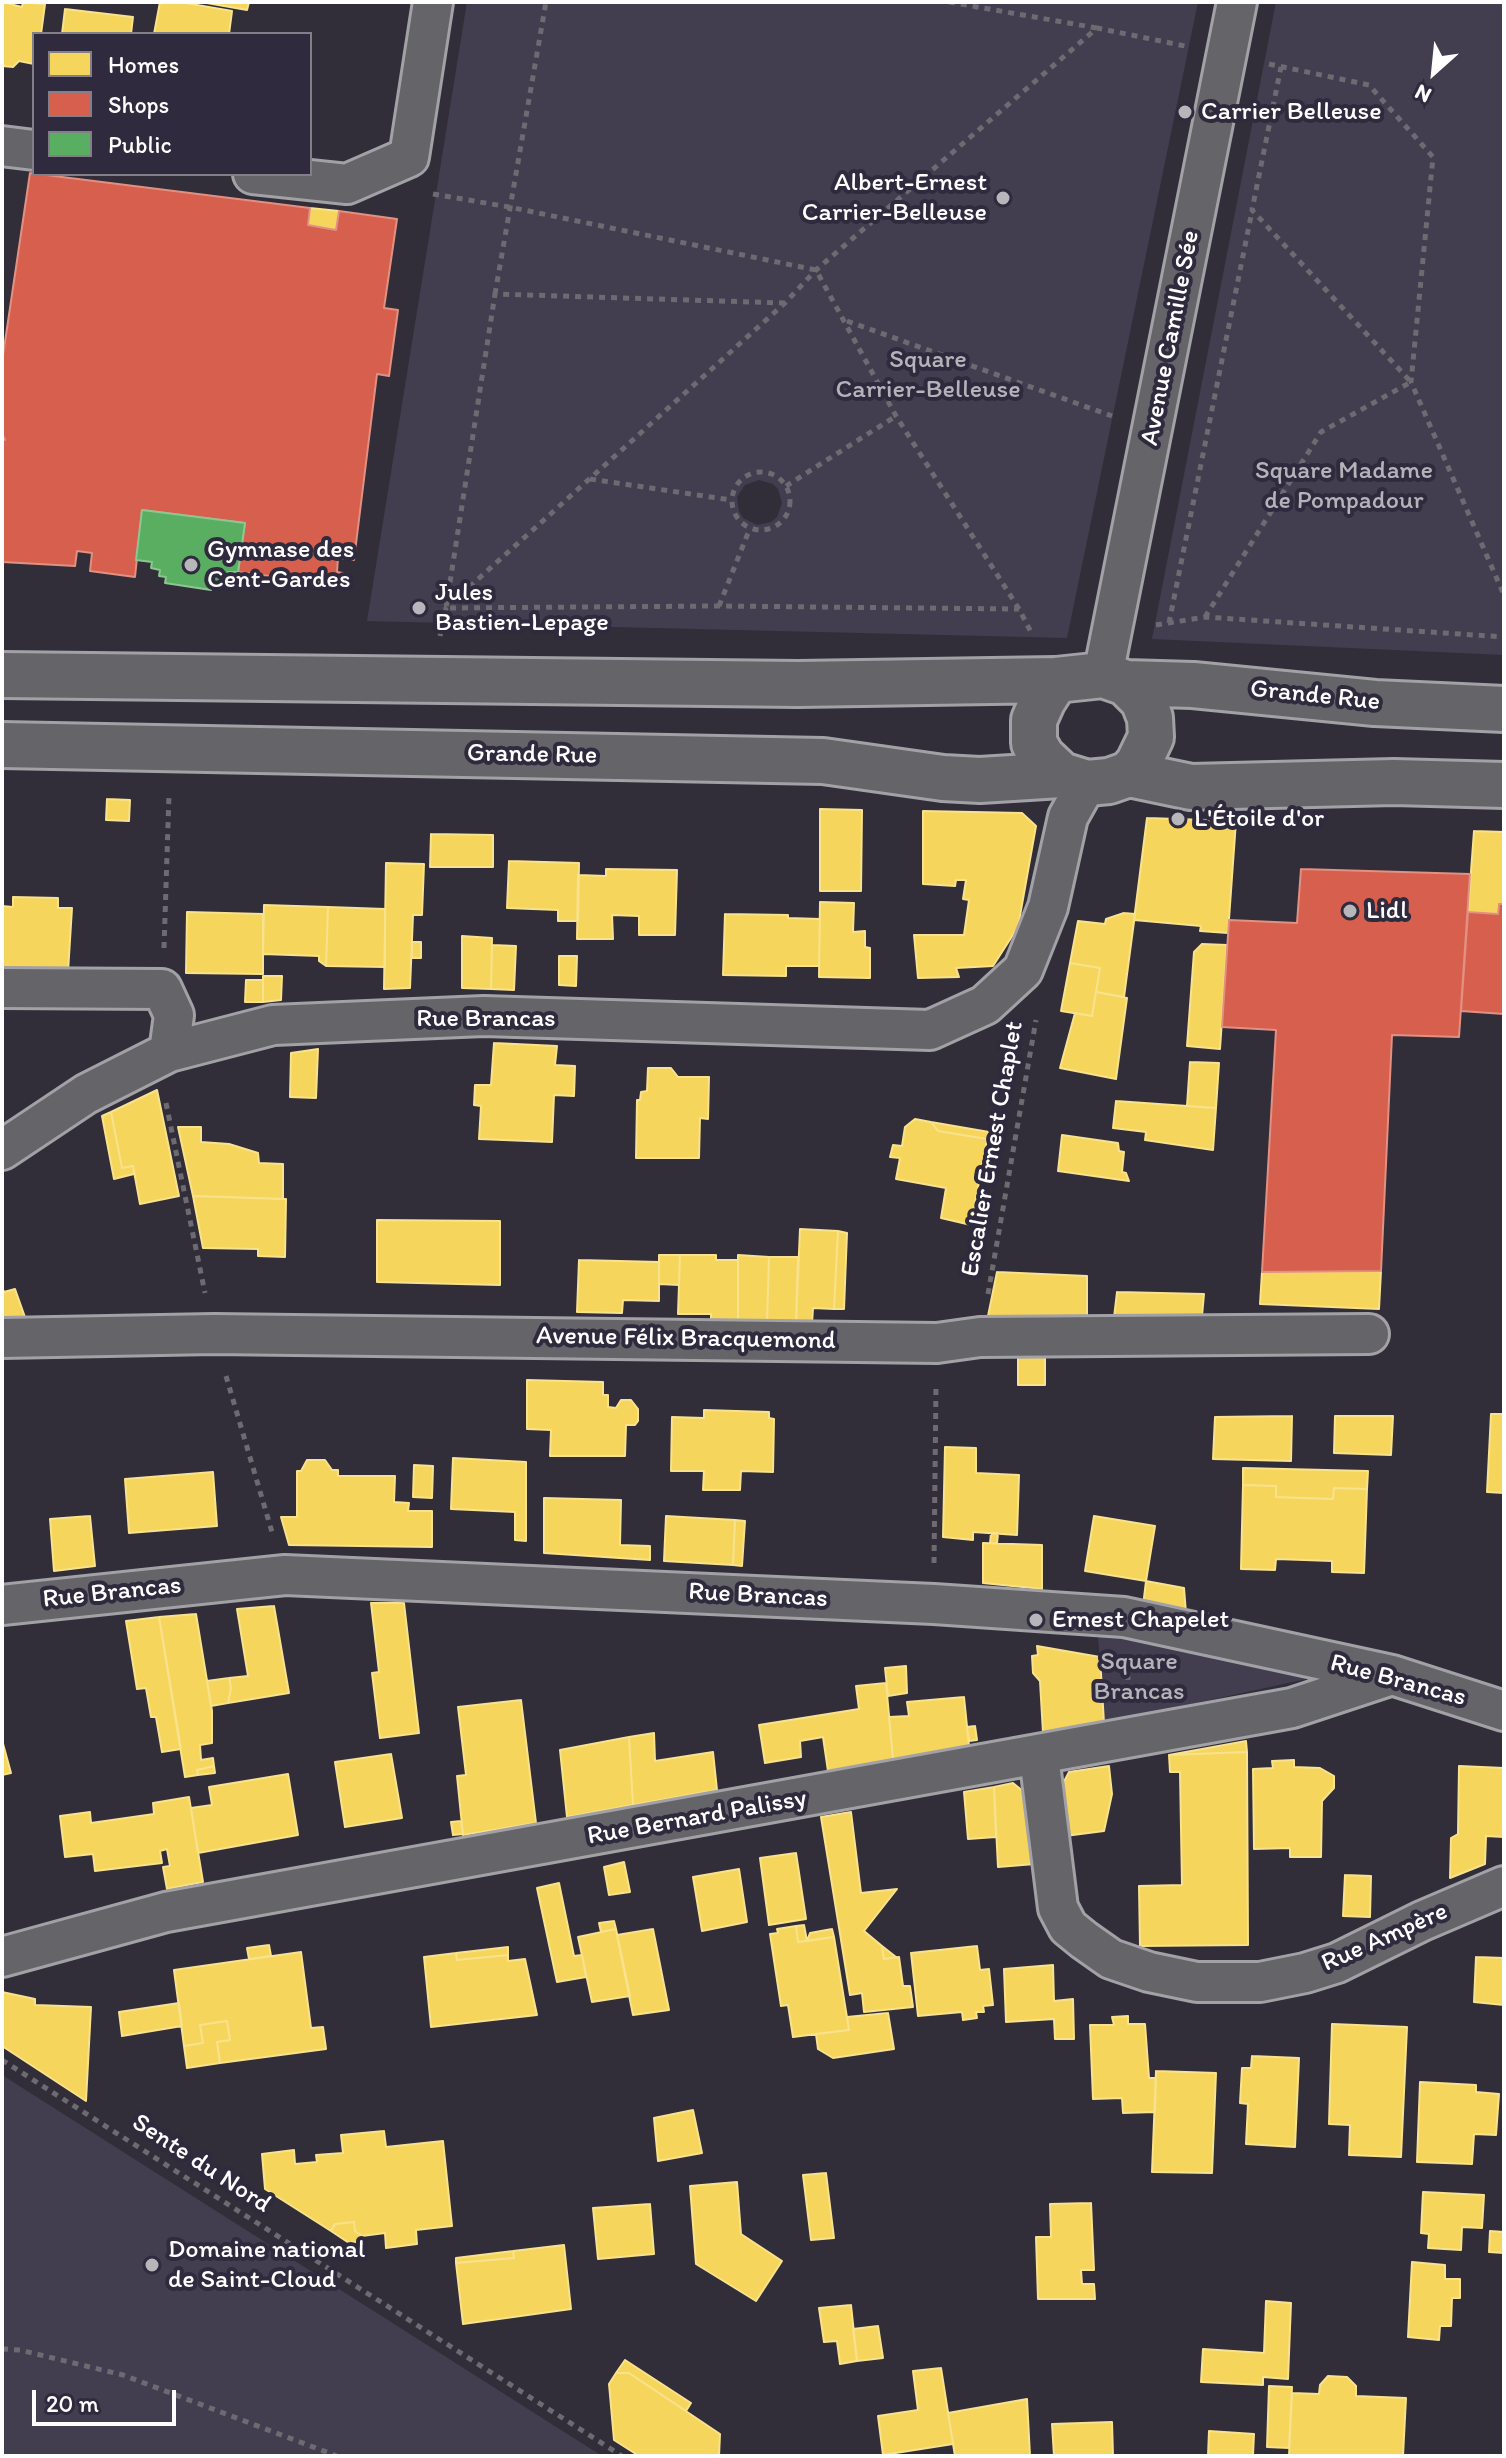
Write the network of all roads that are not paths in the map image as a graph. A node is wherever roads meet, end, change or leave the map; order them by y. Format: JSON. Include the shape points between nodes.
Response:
{"nodes":[{"id":1,"x":433,"y":2,"type":"edge"},
{"id":2,"x":1237,"y":2,"type":"edge"},
{"id":3,"x":2,"y":146,"type":"edge"},
{"id":4,"x":32,"y":150,"type":"edge"},
{"id":5,"x":272,"y":176,"type":"edge"},
{"id":6,"x":1114,"y":664,"type":"junction"},
{"id":7,"x":2,"y":675,"type":"edge"},
{"id":8,"x":1056,"y":680,"type":"junction"},
{"id":9,"x":1504,"y":709,"type":"edge"},
{"id":10,"x":2,"y":745,"type":"edge"},
{"id":11,"x":1129,"y":774,"type":"junction"},
{"id":12,"x":1074,"y":779,"type":"junction"},
{"id":13,"x":1504,"y":785,"type":"edge"},
{"id":14,"x":2,"y":988,"type":"edge"},
{"id":15,"x":169,"y":1052,"type":"junction"},
{"id":16,"x":2,"y":1150,"type":"edge"},
{"id":17,"x":1369,"y":1334,"type":"dead end"},
{"id":18,"x":2,"y":1338,"type":"edge"},
{"id":19,"x":2,"y":1605,"type":"edge"},
{"id":20,"x":1392,"y":1675,"type":"junction"},
{"id":21,"x":1504,"y":1711,"type":"edge"},
{"id":22,"x":1039,"y":1756,"type":"junction"},
{"id":23,"x":1504,"y":1886,"type":"edge"},
{"id":24,"x":2,"y":1957,"type":"edge"}],
"edges":[{"from":1,"to":5,"type":"street","via":[[409,157],[347,184]]},
{"from":2,"to":6,"type":"street","name":"Avenue Camille Sée","via":[[1153,431]]},
{"from":3,"to":4,"type":"street"},
{"from":6,"to":8,"type":"main road"},
{"from":6,"to":9,"type":"main road","name":"Grande Rue","via":[[1193,685]]},
{"from":6,"to":11,"type":"main road","via":[[1143,700],[1150,718],[1151,737]]},
{"from":7,"to":8,"type":"main road","via":[[798,684]]},
{"from":8,"to":12,"type":"main road","via":[[1034,720],[1034,743],[1042,757]]},
{"from":10,"to":12,"type":"main road","name":"Grande Rue","via":[[823,761],[943,778]]},
{"from":11,"to":12,"type":"main road","via":[[1109,781]]},
{"from":11,"to":13,"type":"main road","via":[[1191,787]]},
{"from":12,"to":15,"type":"street","name":"Rue Brancas","via":[[1048,907],[1023,970],[985,1005],[930,1030],[484,1016],[273,1025]]},
{"from":14,"to":15,"type":"street","via":[[162,989],[174,1015]]},
{"from":15,"to":16,"type":"street","name":"Rue Brancas","via":[[86,1094]]},
{"from":17,"to":18,"type":"street","name":"Avenue Félix Bracquemond","via":[[980,1337],[937,1343],[214,1334]]},
{"from":19,"to":20,"type":"street","name":"Rue Brancas","via":[[285,1575],[934,1604],[1124,1617]]},
{"from":20,"to":21,"type":"street","name":"Rue Brancas"},
{"from":20,"to":22,"type":"street","name":"Rue Bernard Palissy","via":[[1292,1708]]},
{"from":22,"to":23,"type":"street","name":"Rue Ampère","via":[[1058,1908],[1068,1927],[1111,1959],[1149,1972],[1197,1982],[1260,1982],[1305,1973]]},
{"from":22,"to":24,"type":"street","name":"Rue Bernard Palissy","via":[[166,1912]]}]}
